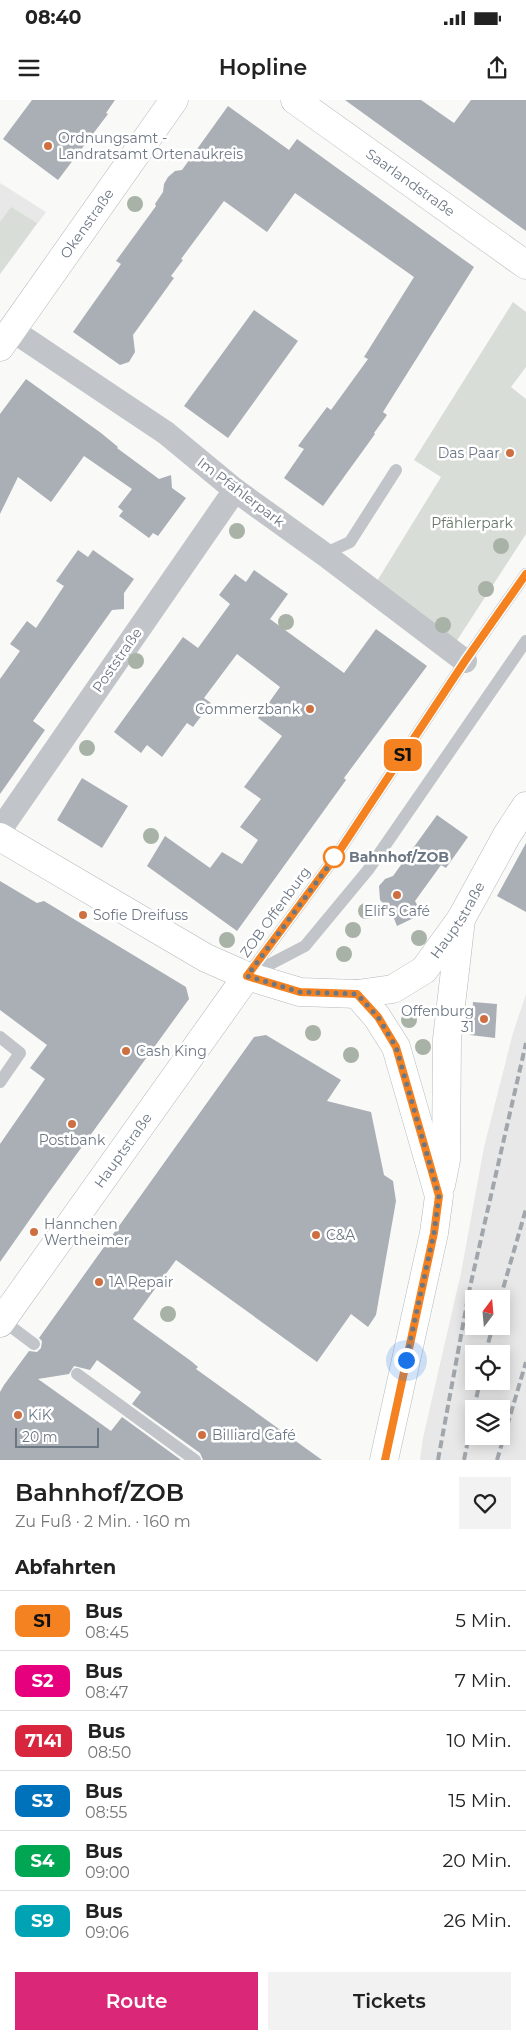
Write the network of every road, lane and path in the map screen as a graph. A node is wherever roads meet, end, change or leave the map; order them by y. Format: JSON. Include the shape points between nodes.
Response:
{"nodes":[{"id":1,"x":174,"y":100,"type":"edge"},
{"id":2,"x":295,"y":100,"type":"edge"},
{"id":3,"x":526,"y":265,"type":"edge"},
{"id":4,"x":6,"y":339,"type":"edge"},
{"id":5,"x":396,"y":470,"type":"dead end"},
{"id":6,"x":235,"y":490,"type":"junction"},
{"id":7,"x":324,"y":554,"type":"junction"},
{"id":8,"x":526,"y":574,"type":"edge"},
{"id":9,"x":526,"y":641,"type":"edge"},
{"id":10,"x":458,"y":656,"type":"junction"},
{"id":11,"x":526,"y":806,"type":"edge"},
{"id":12,"x":0,"y":830,"type":"edge"},
{"id":13,"x":0,"y":837,"type":"edge"},
{"id":14,"x":461,"y":919,"type":"junction"},
{"id":15,"x":247,"y":976,"type":"junction"},
{"id":16,"x":357,"y":994,"type":"junction"},
{"id":17,"x":0,"y":1037,"type":"edge"},
{"id":18,"x":0,"y":1082,"type":"edge"},
{"id":19,"x":439,"y":1196,"type":"junction"},
{"id":20,"x":1,"y":1321,"type":"edge"},
{"id":21,"x":34,"y":1344,"type":"dead end"},
{"id":22,"x":77,"y":1374,"type":"dead end"},
{"id":23,"x":196,"y":1460,"type":"edge"},
{"id":24,"x":384,"y":1460,"type":"edge"}],
"edges":[{"from":1,"to":4,"type":"street","name":"Okenstraße"},
{"from":2,"to":3,"type":"street","name":"Saarlandstraße"},
{"from":4,"to":6,"type":"street","name":"Im Pfählerpark","via":[[166,433]]},
{"from":5,"to":7,"type":"lane","via":[[350,542]]},
{"from":6,"to":7,"type":"street","name":"Im Pfählerpark"},
{"from":6,"to":12,"type":"street","name":"Poststraße"},
{"from":7,"to":10,"type":"street","name":"Im Pfählerpark"},
{"from":8,"to":10,"type":"lane","name":"ZOB Offenburg"},
{"from":9,"to":15,"type":"lane","name":"ZOB Offenburg","via":[[368,870],[305,946]]},
{"from":10,"to":15,"type":"lane","name":"ZOB Offenburg","via":[[336,856]]},
{"from":11,"to":14,"type":"street","name":"Hauptstraße","via":[[507,834]]},
{"from":13,"to":15,"type":"street","name":"Hauptstraße","via":[[206,958]]},
{"from":14,"to":16,"type":"street","name":"Hauptstraße","via":[[424,970],[393,989]]},
{"from":14,"to":19,"type":"street","via":[[447,1039],[446,1160]]},
{"from":15,"to":16,"type":"street","name":"Hauptstraße","via":[[300,992]]},
{"from":15,"to":20,"type":"street","name":"Hauptstraße"},
{"from":16,"to":19,"type":"street","via":[[378,1017],[396,1047]]},
{"from":17,"to":18,"type":"lane","via":[[20,1053]]},
{"from":19,"to":24,"type":"street","via":[[434,1233]]},
{"from":20,"to":21,"type":"lane"},
{"from":22,"to":23,"type":"lane"}]}
